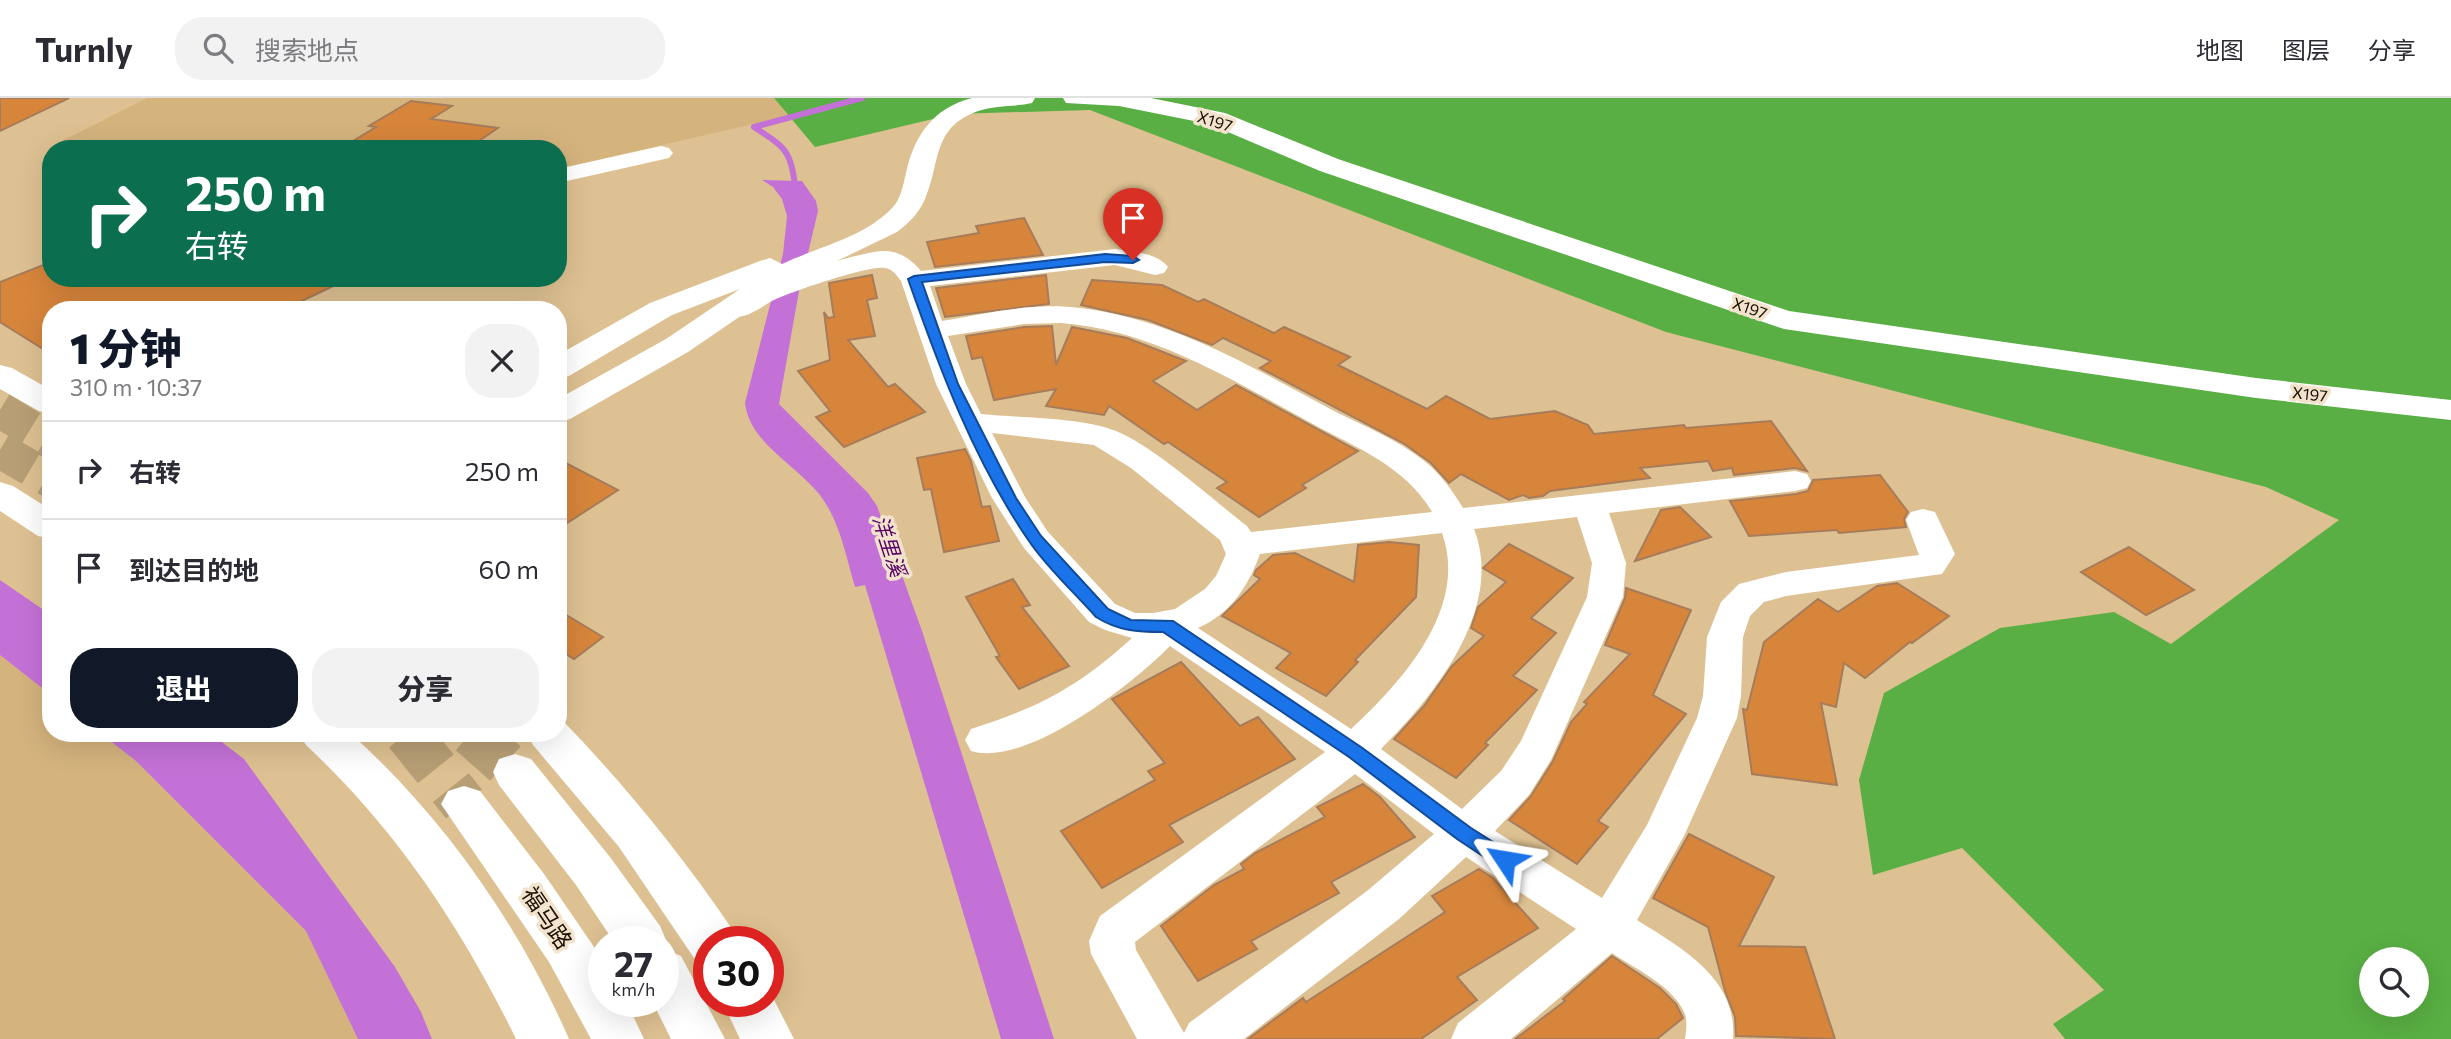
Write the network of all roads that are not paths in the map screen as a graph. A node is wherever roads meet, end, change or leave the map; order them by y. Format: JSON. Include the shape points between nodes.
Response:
{"nodes":[{"id":1,"x":1023,"y":98,"type":"edge"},
{"id":2,"x":1075,"y":98,"type":"edge"},
{"id":3,"x":661,"y":153,"type":"dead end"},
{"id":4,"x":567,"y":174,"type":"edge"},
{"id":5,"x":824,"y":259,"type":"junction"},
{"id":6,"x":1155,"y":267,"type":"dead end"},
{"id":7,"x":914,"y":279,"type":"junction"},
{"id":8,"x":771,"y":280,"type":"junction"},
{"id":9,"x":931,"y":331,"type":"junction"},
{"id":10,"x":567,"y":364,"type":"edge"},
{"id":11,"x":0,"y":375,"type":"edge"},
{"id":12,"x":42,"y":399,"type":"edge"},
{"id":13,"x":567,"y":407,"type":"edge"},
{"id":14,"x":2451,"y":410,"type":"edge"},
{"id":15,"x":971,"y":422,"type":"junction"},
{"id":16,"x":1795,"y":481,"type":"dead end"},
{"id":17,"x":0,"y":494,"type":"edge"},
{"id":18,"x":1590,"y":506,"type":"junction"},
{"id":19,"x":1923,"y":520,"type":"dead end"},
{"id":20,"x":42,"y":521,"type":"edge"},
{"id":21,"x":1453,"y":522,"type":"junction"},
{"id":22,"x":1242,"y":545,"type":"junction"},
{"id":23,"x":1167,"y":626,"type":"junction"},
{"id":24,"x":985,"y":740,"type":"dead end"},
{"id":25,"x":332,"y":742,"type":"edge"},
{"id":26,"x":556,"y":742,"type":"edge"},
{"id":27,"x":1355,"y":752,"type":"junction"},
{"id":28,"x":515,"y":772,"type":"tunnel mouth"},
{"id":29,"x":464,"y":804,"type":"tunnel mouth"},
{"id":30,"x":1464,"y":834,"type":"junction"},
{"id":31,"x":631,"y":926,"type":"edge"},
{"id":32,"x":701,"y":926,"type":"edge"},
{"id":33,"x":1608,"y":926,"type":"junction"},
{"id":34,"x":679,"y":1002,"type":"edge"},
{"id":35,"x":756,"y":1017,"type":"edge"},
{"id":36,"x":543,"y":1039,"type":"edge"},
{"id":37,"x":618,"y":1039,"type":"edge"},
{"id":38,"x":699,"y":1039,"type":"edge"},
{"id":39,"x":768,"y":1039,"type":"edge"},
{"id":40,"x":1163,"y":1039,"type":"edge"},
{"id":41,"x":1206,"y":1039,"type":"edge"},
{"id":42,"x":1475,"y":1039,"type":"edge"},
{"id":43,"x":1709,"y":1039,"type":"edge"}],
"edges":[{"from":1,"to":5,"type":"main road","via":[[973,104],[945,119],[928,141],[910,203],[899,217]]},
{"from":2,"to":14,"type":"main road","name":"X197","number":"X197","via":[[1119,99],[1216,118],[1329,166],[1784,320],[2256,388]]},
{"from":3,"to":4,"type":"street"},
{"from":5,"to":7,"type":"street","via":[[885,259],[901,264]]},
{"from":5,"to":8,"type":"main road"},
{"from":6,"to":7,"type":"street","via":[[1115,257]]},
{"from":7,"to":9,"type":"street"},
{"from":8,"to":10,"type":"main road","via":[[671,304]]},
{"from":8,"to":13,"type":"main road","via":[[714,322]]},
{"from":9,"to":15,"type":"street"},
{"from":9,"to":21,"type":"street","via":[[1040,314],[1098,319],[1150,333],[1293,400],[1404,461],[1435,490]]},
{"from":11,"to":12,"type":"main road"},
{"from":15,"to":22,"type":"street","via":[[1105,439],[1142,461],[1235,534]]},
{"from":15,"to":23,"type":"street","via":[[1036,540],[1102,613],[1131,626]]},
{"from":16,"to":18,"type":"street"},
{"from":17,"to":20,"type":"main road"},
{"from":18,"to":21,"type":"street"},
{"from":18,"to":30,"type":"street","via":[[1610,573],[1600,611],[1527,767]]},
{"from":19,"to":33,"type":"street","via":[[1938,554],[1930,566],[1786,584],[1752,593],[1734,611],[1725,637],[1717,718],[1650,864]]},
{"from":21,"to":22,"type":"street"},
{"from":21,"to":27,"type":"street","via":[[1467,561],[1467,583],[1452,625],[1421,678]]},
{"from":22,"to":23,"type":"street","via":[[1237,569],[1214,601]]},
{"from":23,"to":24,"type":"street","via":[[1111,678],[1054,715],[1028,729]]},
{"from":23,"to":27,"type":"street"},
{"from":25,"to":36,"type":"main road","via":[[351,758],[455,884]]},
{"from":26,"to":32,"type":"main road","via":[[642,841]]},
{"from":27,"to":30,"type":"street"},
{"from":27,"to":40,"type":"street","via":[[1116,930],[1114,954]]},
{"from":28,"to":31,"type":"main road"},
{"from":29,"to":37,"type":"main road","name":"福马路","via":[[541,905]]},
{"from":30,"to":33,"type":"street"},
{"from":30,"to":41,"type":"street","via":[[1383,905]]},
{"from":33,"to":42,"type":"street"},
{"from":33,"to":43,"type":"street","via":[[1673,968],[1698,991],[1707,1008]]},
{"from":34,"to":38,"type":"main road"},
{"from":35,"to":39,"type":"main road"}]}
